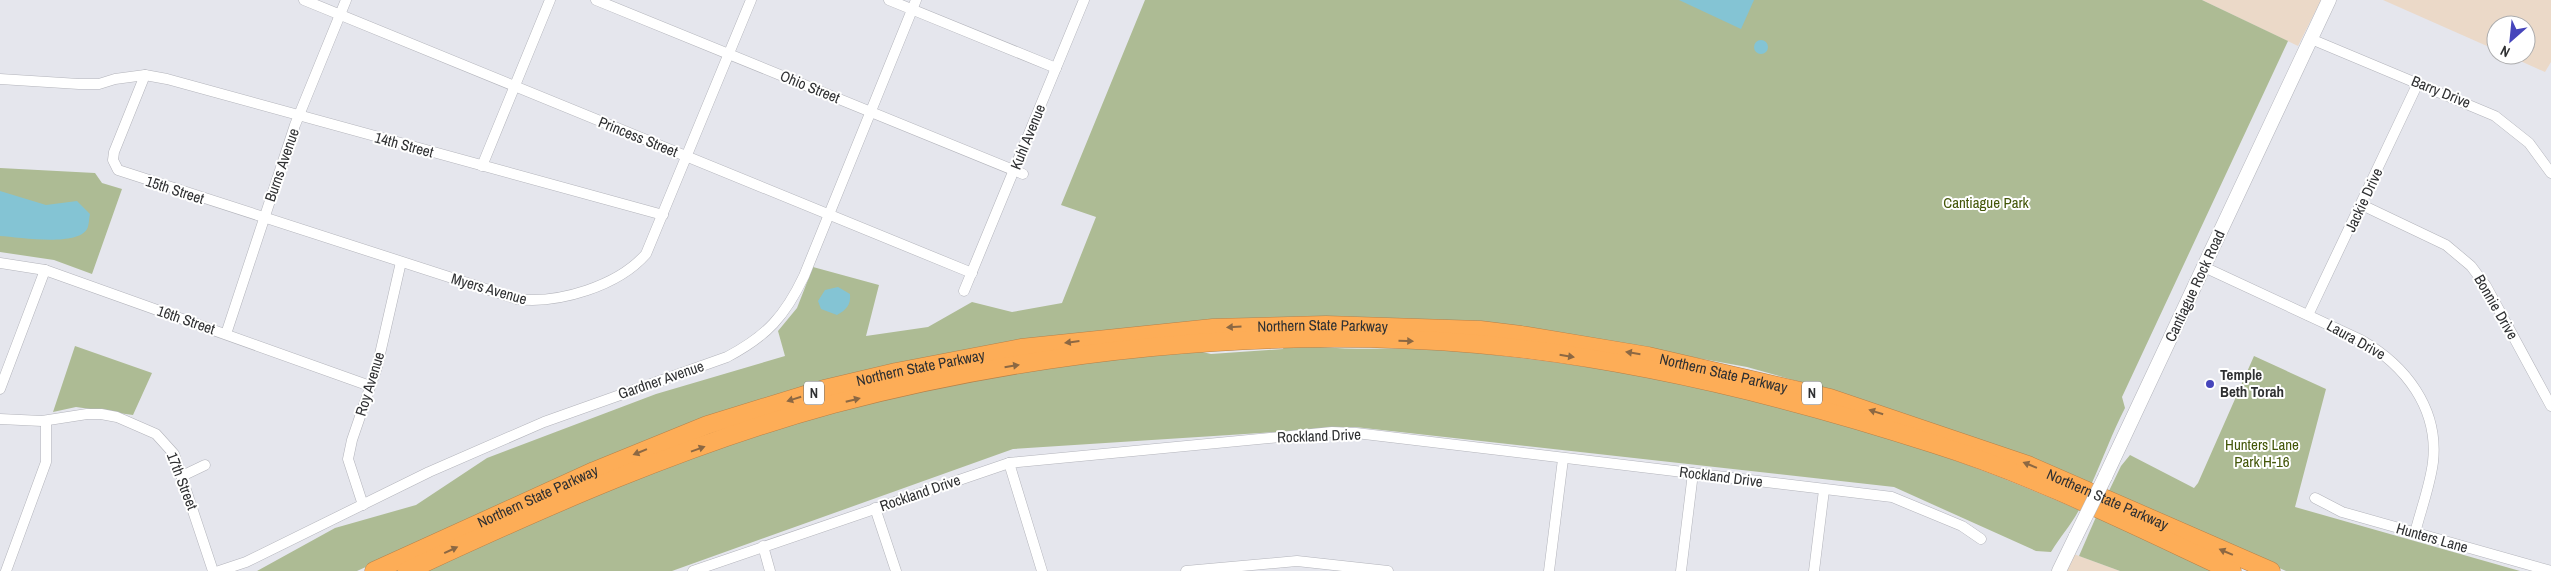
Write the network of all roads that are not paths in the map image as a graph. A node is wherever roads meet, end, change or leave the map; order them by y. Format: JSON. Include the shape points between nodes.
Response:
{"nodes":[{"id":1,"x":304,"y":0,"type":"edge"},
{"id":2,"x":346,"y":0,"type":"edge"},
{"id":3,"x":550,"y":0,"type":"edge"},
{"id":4,"x":596,"y":0,"type":"edge"},
{"id":5,"x":751,"y":0,"type":"edge"},
{"id":6,"x":889,"y":0,"type":"edge"},
{"id":7,"x":1084,"y":0,"type":"edge"},
{"id":8,"x":2329,"y":0,"type":"edge"},
{"id":9,"x":914,"y":5,"type":"edge"},
{"id":10,"x":340,"y":15,"type":"junction"},
{"id":11,"x":2311,"y":39,"type":"junction"},
{"id":12,"x":729,"y":54,"type":"junction"},
{"id":13,"x":1056,"y":68,"type":"junction"},
{"id":14,"x":145,"y":75,"type":"junction"},
{"id":15,"x":0,"y":80,"type":"edge"},
{"id":16,"x":2418,"y":83,"type":"junction"},
{"id":17,"x":515,"y":86,"type":"junction"},
{"id":18,"x":871,"y":112,"type":"junction"},
{"id":19,"x":299,"y":116,"type":"junction"},
{"id":20,"x":687,"y":157,"type":"junction"},
{"id":21,"x":482,"y":166,"type":"junction"},
{"id":22,"x":1018,"y":173,"type":"junction"},
{"id":23,"x":2551,"y":173,"type":"edge"},
{"id":24,"x":2362,"y":205,"type":"junction"},
{"id":25,"x":663,"y":215,"type":"junction"},
{"id":26,"x":828,"y":215,"type":"junction"},
{"id":27,"x":264,"y":218,"type":"junction"},
{"id":28,"x":401,"y":262,"type":"junction"},
{"id":29,"x":0,"y":263,"type":"edge"},
{"id":30,"x":2204,"y":267,"type":"junction"},
{"id":31,"x":45,"y":270,"type":"junction"},
{"id":32,"x":972,"y":273,"type":"junction"},
{"id":33,"x":964,"y":291,"type":"dead end"},
{"id":34,"x":2308,"y":315,"type":"junction"},
{"id":35,"x":1280,"y":332,"type":"junction"},
{"id":36,"x":1324,"y":332,"type":"junction"},
{"id":37,"x":226,"y":334,"type":"junction"},
{"id":38,"x":370,"y":386,"type":"junction"},
{"id":39,"x":0,"y":389,"type":"edge"},
{"id":40,"x":2551,"y":406,"type":"edge"},
{"id":41,"x":0,"y":419,"type":"edge"},
{"id":42,"x":46,"y":421,"type":"junction"},
{"id":43,"x":1563,"y":458,"type":"junction"},
{"id":44,"x":1009,"y":463,"type":"junction"},
{"id":45,"x":205,"y":465,"type":"dead end"},
{"id":46,"x":1693,"y":474,"type":"junction"},
{"id":47,"x":182,"y":476,"type":"junction"},
{"id":48,"x":1824,"y":490,"type":"junction"},
{"id":49,"x":2315,"y":498,"type":"dead end"},
{"id":50,"x":363,"y":504,"type":"junction"},
{"id":51,"x":875,"y":508,"type":"junction"},
{"id":52,"x":2414,"y":533,"type":"junction"},
{"id":53,"x":1981,"y":539,"type":"dead end"},
{"id":54,"x":763,"y":546,"type":"junction"},
{"id":55,"x":1275,"y":567,"type":"edge"},
{"id":56,"x":6,"y":571,"type":"edge"},
{"id":57,"x":213,"y":571,"type":"edge"},
{"id":58,"x":219,"y":571,"type":"edge"},
{"id":59,"x":374,"y":571,"type":"edge"},
{"id":60,"x":407,"y":571,"type":"edge"},
{"id":61,"x":693,"y":571,"type":"edge"},
{"id":62,"x":770,"y":571,"type":"edge"},
{"id":63,"x":896,"y":571,"type":"edge"},
{"id":64,"x":1042,"y":571,"type":"edge"},
{"id":65,"x":1186,"y":571,"type":"edge"},
{"id":66,"x":1388,"y":571,"type":"edge"},
{"id":67,"x":1549,"y":571,"type":"edge"},
{"id":68,"x":1681,"y":571,"type":"edge"},
{"id":69,"x":1814,"y":571,"type":"edge"},
{"id":70,"x":2059,"y":571,"type":"edge"},
{"id":71,"x":2232,"y":571,"type":"edge"},
{"id":72,"x":2271,"y":571,"type":"edge"},
{"id":73,"x":2551,"y":571,"type":"edge"}],
"edges":[{"from":1,"to":10,"type":"street","name":"Princess Street"},
{"from":2,"to":10,"type":"street","name":"Burns Avenue"},
{"from":3,"to":17,"type":"street"},
{"from":4,"to":12,"type":"street","name":"Ohio Street"},
{"from":5,"to":12,"type":"street","name":"Myers Avenue"},
{"from":6,"to":9,"type":"street"},
{"from":7,"to":13,"type":"street","name":"Kuhl Avenue"},
{"from":8,"to":11,"type":"main road","name":"Cantiague Rock Road"},
{"from":9,"to":13,"type":"street"},
{"from":9,"to":18,"type":"street","name":"Gardner Avenue"},
{"from":10,"to":17,"type":"street","name":"Princess Street"},
{"from":10,"to":19,"type":"street","name":"Burns Avenue"},
{"from":11,"to":16,"type":"street","name":"Barry Drive"},
{"from":11,"to":30,"type":"main road","name":"Cantiague Rock Road"},
{"from":12,"to":18,"type":"street","name":"Ohio Street"},
{"from":12,"to":20,"type":"street","name":"Myers Avenue"},
{"from":13,"to":22,"type":"street","name":"Kuhl Avenue"},
{"from":14,"to":15,"type":"street","via":[[99,84]]},
{"from":14,"to":19,"type":"street","name":"14th Street"},
{"from":14,"to":27,"type":"street","name":"15th Street","via":[[113,160],[118,170]]},
{"from":16,"to":23,"type":"street","name":"Barry Drive","via":[[2501,120],[2529,143]]},
{"from":16,"to":24,"type":"street","name":"Jackie Drive"},
{"from":17,"to":20,"type":"street","name":"Princess Street"},
{"from":17,"to":21,"type":"street"},
{"from":18,"to":22,"type":"street","name":"Ohio Street"},
{"from":18,"to":26,"type":"street","name":"Gardner Avenue"},
{"from":19,"to":21,"type":"street","name":"14th Street"},
{"from":19,"to":27,"type":"street","name":"Burns Avenue"},
{"from":20,"to":25,"type":"street","name":"Myers Avenue"},
{"from":20,"to":26,"type":"street","name":"Princess Street"},
{"from":21,"to":25,"type":"street","name":"14th Street"},
{"from":22,"to":32,"type":"street","name":"Kuhl Avenue"},
{"from":24,"to":34,"type":"street","name":"Jackie Drive"},
{"from":24,"to":40,"type":"street","name":"Bonnie Drive","via":[[2446,245],[2471,266],[2486,286]]},
{"from":25,"to":28,"type":"street","name":"Myers Avenue","via":[[646,254],[630,270],[551,300],[518,299]]},
{"from":26,"to":32,"type":"street","name":"Princess Street"},
{"from":26,"to":50,"type":"street","name":"Gardner Avenue","via":[[791,304],[773,326],[748,346],[727,357],[544,422]]},
{"from":27,"to":28,"type":"street","name":"Myers Avenue"},
{"from":27,"to":37,"type":"street","name":"Burns Avenue"},
{"from":28,"to":38,"type":"street","name":"Roy Avenue","via":[[378,367]]},
{"from":29,"to":31,"type":"street","name":"16th Street"},
{"from":30,"to":34,"type":"street","name":"Laura Drive"},
{"from":30,"to":70,"type":"main road","name":"Cantiague Rock Road","bridge":true},
{"from":31,"to":37,"type":"street","name":"16th Street"},
{"from":31,"to":39,"type":"street"},
{"from":32,"to":33,"type":"street","name":"Kuhl Avenue"},
{"from":34,"to":52,"type":"street","name":"Laura Drive","via":[[2380,350],[2399,367],[2420,396],[2431,430],[2433,461]]},
{"from":35,"to":36,"type":"highway","name":"Northern State Parkway","number":"N"},
{"from":35,"to":59,"type":"highway","name":"Northern State Parkway","number":"N","one_way":true,"via":[[1183,331],[1021,348],[824,389],[707,425],[602,467]]},
{"from":60,"to":35,"type":"highway","name":"Northern State Parkway","number":"N","one_way":true,"via":[[562,502],[662,462],[739,433],[831,405],[949,376],[1097,352]]},
{"from":36,"to":71,"type":"highway","name":"Northern State Parkway","number":"N","one_way":true,"via":[[1535,351],[1623,365],[1780,398],[1938,445],[2043,486]]},
{"from":72,"to":36,"type":"highway","name":"Northern State Parkway","number":"N","one_way":true,"via":[[2028,465],[1830,398],[1648,356],[1521,335],[1480,330]]},
{"from":37,"to":38,"type":"street","name":"16th Street"},
{"from":38,"to":50,"type":"street","name":"Roy Avenue","via":[[348,459]]},
{"from":41,"to":42,"type":"street","name":"17th Street"},
{"from":42,"to":47,"type":"street","name":"17th Street","via":[[101,414],[144,427],[166,442]]},
{"from":42,"to":56,"type":"street","via":[[44,468]]},
{"from":43,"to":44,"type":"street","name":"Rockland Drive","via":[[1332,432]]},
{"from":43,"to":46,"type":"street","name":"Rockland Drive"},
{"from":43,"to":67,"type":"street"},
{"from":44,"to":51,"type":"street","name":"Rockland Drive"},
{"from":44,"to":64,"type":"street"},
{"from":45,"to":47,"type":"street"},
{"from":46,"to":48,"type":"street","name":"Rockland Drive"},
{"from":46,"to":68,"type":"street"},
{"from":47,"to":57,"type":"street","name":"17th Street"},
{"from":48,"to":53,"type":"street","name":"Rockland Drive","via":[[1892,497],[1962,526]]},
{"from":48,"to":69,"type":"street"},
{"from":49,"to":52,"type":"street","name":"Hunters Lane","via":[[2342,512]]},
{"from":50,"to":58,"type":"street","name":"Gardner Avenue","via":[[246,562]]},
{"from":51,"to":54,"type":"street","name":"Rockland Drive"},
{"from":51,"to":63,"type":"street"},
{"from":52,"to":73,"type":"street","name":"Hunters Lane"},
{"from":54,"to":61,"type":"street","name":"Rockland Drive"},
{"from":54,"to":62,"type":"street"},
{"from":55,"to":65,"type":"street"},
{"from":55,"to":66,"type":"street","via":[[1316,562]]}]}
